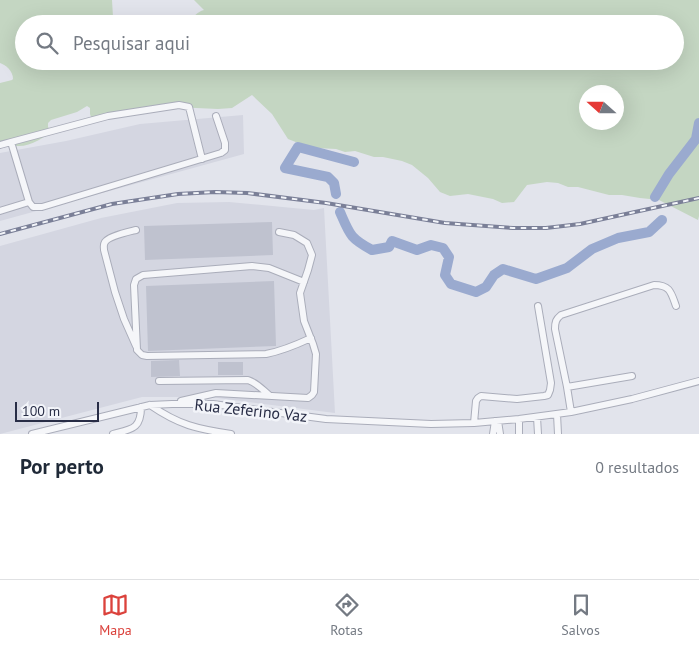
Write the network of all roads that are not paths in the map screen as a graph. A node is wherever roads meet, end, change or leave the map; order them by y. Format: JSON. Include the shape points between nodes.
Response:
{"nodes":[{"id":1,"x":216,"y":116,"type":"dead end"},
{"id":2,"x":11,"y":142,"type":"junction"},
{"id":3,"x":0,"y":145,"type":"edge"},
{"id":4,"x":202,"y":159,"type":"junction"},
{"id":5,"x":29,"y":202,"type":"junction"},
{"id":6,"x":0,"y":211,"type":"edge"},
{"id":7,"x":136,"y":230,"type":"dead end"},
{"id":8,"x":279,"y":232,"type":"dead end"},
{"id":9,"x":304,"y":282,"type":"junction"},
{"id":10,"x":538,"y":306,"type":"dead end"},
{"id":11,"x":676,"y":306,"type":"dead end"},
{"id":12,"x":311,"y":338,"type":"junction"},
{"id":13,"x":137,"y":350,"type":"junction"},
{"id":14,"x":632,"y":376,"type":"dead end"},
{"id":15,"x":699,"y":380,"type":"edge"},
{"id":16,"x":159,"y":381,"type":"dead end"},
{"id":17,"x":567,"y":387,"type":"junction"},
{"id":18,"x":269,"y":395,"type":"junction"},
{"id":19,"x":172,"y":404,"type":"junction"},
{"id":20,"x":150,"y":405,"type":"junction"},
{"id":21,"x":141,"y":407,"type":"junction"},
{"id":22,"x":571,"y":412,"type":"junction"},
{"id":23,"x":557,"y":414,"type":"junction"},
{"id":24,"x":537,"y":417,"type":"junction"},
{"id":25,"x":518,"y":419,"type":"junction"},
{"id":26,"x":496,"y":421,"type":"junction"},
{"id":27,"x":474,"y":423,"type":"junction"},
{"id":28,"x":32,"y":434,"type":"edge"},
{"id":29,"x":113,"y":434,"type":"edge"},
{"id":30,"x":231,"y":434,"type":"edge"},
{"id":31,"x":493,"y":434,"type":"edge"},
{"id":32,"x":500,"y":434,"type":"edge"},
{"id":33,"x":519,"y":434,"type":"edge"},
{"id":34,"x":538,"y":434,"type":"edge"},
{"id":35,"x":558,"y":434,"type":"edge"}],
"edges":[{"from":1,"to":4,"type":"street","via":[[225,150]]},
{"from":2,"to":3,"type":"street"},
{"from":2,"to":4,"type":"street","via":[[108,116],[179,104],[189,107]]},
{"from":2,"to":5,"type":"street"},
{"from":4,"to":5,"type":"street","via":[[42,207],[33,207]]},
{"from":5,"to":6,"type":"street"},
{"from":7,"to":13,"type":"street","via":[[109,238],[105,241],[104,250],[121,310]]},
{"from":8,"to":9,"type":"street","via":[[294,235],[307,243],[312,254]]},
{"from":9,"to":12,"type":"street","via":[[300,294],[304,321]]},
{"from":9,"to":13,"type":"street","via":[[269,268],[252,266],[143,275],[136,279],[134,285]]},
{"from":10,"to":27,"type":"street","via":[[551,383],[548,394],[517,399],[481,396],[476,401]]},
{"from":11,"to":17,"type":"street","via":[[667,288],[654,285],[561,315],[555,329]]},
{"from":12,"to":13,"type":"street","via":[[266,354],[147,356]]},
{"from":12,"to":18,"type":"street","via":[[316,354],[312,396]]},
{"from":14,"to":17,"type":"street"},
{"from":15,"to":22,"type":"street","name":"Rua Zeferino Vaz"},
{"from":16,"to":18,"type":"street","via":[[248,380]]},
{"from":17,"to":22,"type":"street"},
{"from":18,"to":19,"type":"street","via":[[216,393]]},
{"from":19,"to":20,"type":"street","name":"Rua Zeferino Vaz"},
{"from":19,"to":27,"type":"street","name":"Rua Zeferino Vaz","via":[[213,404],[326,419]]},
{"from":20,"to":21,"type":"street","name":"Rua Zeferino Vaz"},
{"from":20,"to":30,"type":"street","via":[[190,427]]},
{"from":21,"to":28,"type":"street","name":"Rua Zeferino Vaz"},
{"from":21,"to":29,"type":"street","via":[[140,419],[134,428]]},
{"from":22,"to":23,"type":"street","name":"Rua Zeferino Vaz"},
{"from":23,"to":24,"type":"street","name":"Rua Zeferino Vaz"},
{"from":23,"to":35,"type":"street"},
{"from":24,"to":25,"type":"street","name":"Rua Zeferino Vaz"},
{"from":24,"to":34,"type":"street"},
{"from":25,"to":26,"type":"street","name":"Rua Zeferino Vaz"},
{"from":25,"to":33,"type":"street"},
{"from":26,"to":27,"type":"street","name":"Rua Zeferino Vaz"},
{"from":26,"to":31,"type":"street"},
{"from":26,"to":32,"type":"street"}]}
